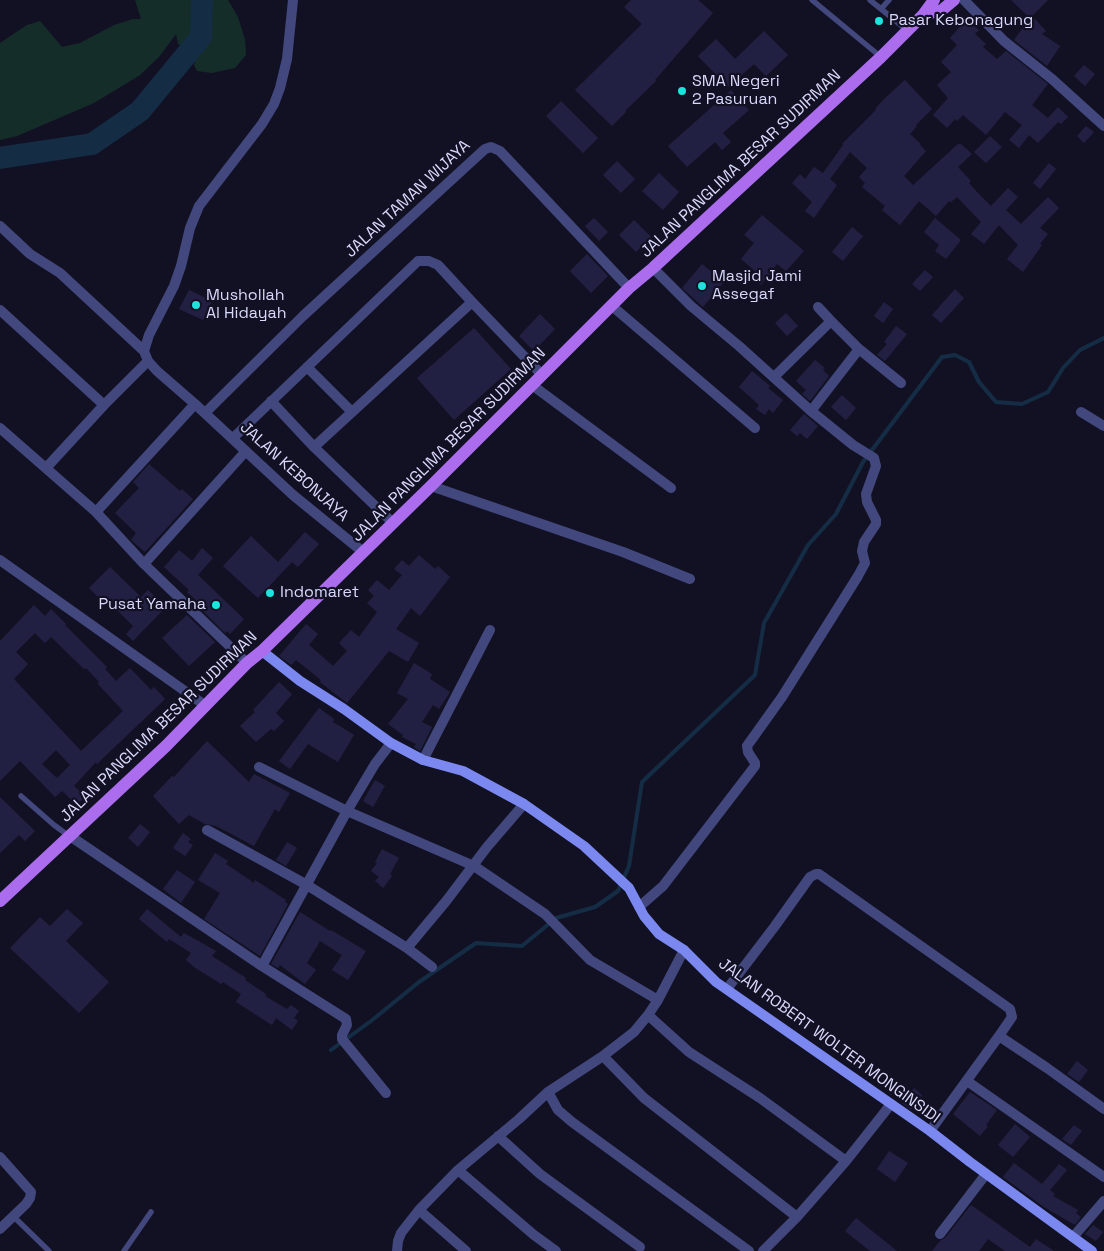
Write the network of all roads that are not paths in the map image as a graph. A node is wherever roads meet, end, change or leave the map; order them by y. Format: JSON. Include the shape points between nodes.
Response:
{"nodes":[{"id":1,"x":293,"y":0,"type":"edge"},
{"id":2,"x":812,"y":0,"type":"edge"},
{"id":3,"x":870,"y":0,"type":"edge"},
{"id":4,"x":889,"y":0,"type":"edge"},
{"id":5,"x":934,"y":0,"type":"edge"},
{"id":6,"x":954,"y":0,"type":"edge"},
{"id":7,"x":964,"y":0,"type":"edge"},
{"id":8,"x":881,"y":9,"type":"junction"},
{"id":9,"x":923,"y":15,"type":"junction"},
{"id":10,"x":908,"y":30,"type":"junction"},
{"id":11,"x":881,"y":57,"type":"junction"},
{"id":12,"x":1104,"y":126,"type":"edge"},
{"id":13,"x":0,"y":226,"type":"edge"},
{"id":14,"x":653,"y":268,"type":"junction"},
{"id":15,"x":629,"y":288,"type":"junction"},
{"id":16,"x":472,"y":302,"type":"junction"},
{"id":17,"x":612,"y":306,"type":"junction"},
{"id":18,"x":818,"y":307,"type":"dead end"},
{"id":19,"x":0,"y":310,"type":"edge"},
{"id":20,"x":831,"y":321,"type":"junction"},
{"id":21,"x":859,"y":349,"type":"junction"},
{"id":22,"x":144,"y":351,"type":"junction"},
{"id":23,"x":148,"y":361,"type":"junction"},
{"id":24,"x":306,"y":367,"type":"junction"},
{"id":25,"x":542,"y":375,"type":"junction"},
{"id":26,"x":774,"y":377,"type":"junction"},
{"id":27,"x":902,"y":383,"type":"dead end"},
{"id":28,"x":532,"y":385,"type":"junction"},
{"id":29,"x":270,"y":401,"type":"junction"},
{"id":30,"x":195,"y":404,"type":"junction"},
{"id":31,"x":104,"y":405,"type":"junction"},
{"id":32,"x":812,"y":411,"type":"junction"},
{"id":33,"x":352,"y":412,"type":"junction"},
{"id":34,"x":1081,"y":412,"type":"dead end"},
{"id":35,"x":205,"y":413,"type":"junction"},
{"id":36,"x":1104,"y":426,"type":"edge"},
{"id":37,"x":0,"y":428,"type":"edge"},
{"id":38,"x":755,"y":428,"type":"dead end"},
{"id":39,"x":233,"y":438,"type":"junction"},
{"id":40,"x":314,"y":447,"type":"junction"},
{"id":41,"x":246,"y":451,"type":"junction"},
{"id":42,"x":46,"y":468,"type":"junction"},
{"id":43,"x":431,"y":486,"type":"junction"},
{"id":44,"x":671,"y":488,"type":"dead end"},
{"id":45,"x":96,"y":512,"type":"junction"},
{"id":46,"x":392,"y":524,"type":"junction"},
{"id":47,"x":363,"y":552,"type":"junction"},
{"id":48,"x":0,"y":560,"type":"edge"},
{"id":49,"x":144,"y":564,"type":"junction"},
{"id":50,"x":690,"y":579,"type":"dead end"},
{"id":51,"x":490,"y":630,"type":"dead end"},
{"id":52,"x":262,"y":651,"type":"junction"},
{"id":53,"x":248,"y":663,"type":"junction"},
{"id":54,"x":206,"y":706,"type":"junction"},
{"id":55,"x":391,"y":743,"type":"junction"},
{"id":56,"x":423,"y":760,"type":"junction"},
{"id":57,"x":259,"y":767,"type":"dead end"},
{"id":58,"x":21,"y":796,"type":"dead end"},
{"id":59,"x":524,"y":804,"type":"junction"},
{"id":60,"x":347,"y":811,"type":"junction"},
{"id":61,"x":206,"y":830,"type":"dead end"},
{"id":62,"x":70,"y":836,"type":"junction"},
{"id":63,"x":474,"y":866,"type":"junction"},
{"id":64,"x":306,"y":885,"type":"junction"},
{"id":65,"x":0,"y":901,"type":"edge"},
{"id":66,"x":639,"y":907,"type":"junction"},
{"id":67,"x":406,"y":948,"type":"junction"},
{"id":68,"x":684,"y":950,"type":"junction"},
{"id":69,"x":262,"y":966,"type":"junction"},
{"id":70,"x":432,"y":967,"type":"dead end"},
{"id":71,"x":727,"y":990,"type":"junction"},
{"id":72,"x":658,"y":1000,"type":"junction"},
{"id":73,"x":648,"y":1015,"type":"junction"},
{"id":74,"x":999,"y":1036,"type":"junction"},
{"id":75,"x":603,"y":1056,"type":"junction"},
{"id":76,"x":967,"y":1081,"type":"junction"},
{"id":77,"x":548,"y":1092,"type":"junction"},
{"id":78,"x":386,"y":1093,"type":"dead end"},
{"id":79,"x":891,"y":1104,"type":"junction"},
{"id":80,"x":1104,"y":1109,"type":"edge"},
{"id":81,"x":930,"y":1131,"type":"junction"},
{"id":82,"x":498,"y":1136,"type":"junction"},
{"id":83,"x":0,"y":1157,"type":"edge"},
{"id":84,"x":846,"y":1161,"type":"junction"},
{"id":85,"x":458,"y":1170,"type":"junction"},
{"id":86,"x":986,"y":1174,"type":"junction"},
{"id":87,"x":1104,"y":1177,"type":"edge"},
{"id":88,"x":1104,"y":1201,"type":"edge"},
{"id":89,"x":419,"y":1210,"type":"junction"},
{"id":90,"x":151,"y":1212,"type":"dead end"},
{"id":91,"x":14,"y":1217,"type":"junction"},
{"id":92,"x":797,"y":1217,"type":"junction"},
{"id":93,"x":0,"y":1229,"type":"edge"},
{"id":94,"x":940,"y":1234,"type":"dead end"},
{"id":95,"x":1073,"y":1238,"type":"junction"},
{"id":96,"x":640,"y":1247,"type":"dead end"},
{"id":97,"x":49,"y":1251,"type":"edge"},
{"id":98,"x":124,"y":1251,"type":"edge"},
{"id":99,"x":397,"y":1251,"type":"edge"},
{"id":100,"x":466,"y":1251,"type":"edge"},
{"id":101,"x":556,"y":1251,"type":"edge"},
{"id":102,"x":749,"y":1251,"type":"edge"},
{"id":103,"x":764,"y":1251,"type":"edge"},
{"id":104,"x":1092,"y":1251,"type":"edge"}],
"edges":[{"from":1,"to":22,"type":"street","via":[[287,59],[274,104],[199,206],[190,228],[182,266]]},
{"from":2,"to":11,"type":"lane"},
{"from":3,"to":8,"type":"lane"},
{"from":4,"to":8,"type":"lane"},
{"from":5,"to":9,"type":"main road","name":"JALAN PANGLIMA BESAR SUDIRMAN"},
{"from":6,"to":9,"type":"main road","name":"JALAN PANGLIMA BESAR SUDIRMAN","via":[[942,10]]},
{"from":7,"to":12,"type":"street","via":[[1004,41]]},
{"from":8,"to":10,"type":"lane"},
{"from":9,"to":10,"type":"main road","name":"JALAN PANGLIMA BESAR SUDIRMAN"},
{"from":10,"to":11,"type":"main road","name":"JALAN PANGLIMA BESAR SUDIRMAN"},
{"from":11,"to":14,"type":"main road","name":"JALAN PANGLIMA BESAR SUDIRMAN"},
{"from":13,"to":22,"type":"street","via":[[30,254],[60,273]]},
{"from":14,"to":15,"type":"main road","name":"JALAN PANGLIMA BESAR SUDIRMAN"},
{"from":14,"to":26,"type":"street","via":[[691,306]]},
{"from":15,"to":17,"type":"main road","name":"JALAN PANGLIMA BESAR SUDIRMAN"},
{"from":15,"to":35,"type":"street","name":"JALAN TAMAN WIJAYA","via":[[500,151],[491,147],[485,149],[303,316]]},
{"from":16,"to":24,"type":"street","via":[[438,264],[418,261]]},
{"from":16,"to":25,"type":"street"},
{"from":16,"to":33,"type":"street"},
{"from":17,"to":25,"type":"main road","name":"JALAN PANGLIMA BESAR SUDIRMAN"},
{"from":17,"to":38,"type":"street"},
{"from":18,"to":20,"type":"street"},
{"from":19,"to":31,"type":"street"},
{"from":20,"to":21,"type":"street"},
{"from":20,"to":26,"type":"street"},
{"from":21,"to":27,"type":"street"},
{"from":21,"to":32,"type":"street"},
{"from":22,"to":23,"type":"street"},
{"from":23,"to":30,"type":"street","name":"JALAN KEBONJAYA"},
{"from":23,"to":31,"type":"street"},
{"from":24,"to":29,"type":"street"},
{"from":24,"to":33,"type":"street"},
{"from":25,"to":28,"type":"main road","name":"JALAN PANGLIMA BESAR SUDIRMAN"},
{"from":26,"to":32,"type":"street"},
{"from":28,"to":43,"type":"main road","name":"JALAN PANGLIMA BESAR SUDIRMAN"},
{"from":28,"to":44,"type":"street"},
{"from":29,"to":39,"type":"street"},
{"from":29,"to":40,"type":"street"},
{"from":30,"to":35,"type":"street","name":"JALAN KEBONJAYA"},
{"from":30,"to":45,"type":"street"},
{"from":31,"to":42,"type":"street"},
{"from":32,"to":66,"type":"street","via":[[852,445],[874,458],[876,466],[866,494],[876,524],[864,542],[864,566],[748,746],[754,766],[664,886]]},
{"from":33,"to":40,"type":"street"},
{"from":34,"to":36,"type":"street"},
{"from":35,"to":39,"type":"street","name":"JALAN KEBONJAYA"},
{"from":37,"to":42,"type":"street"},
{"from":39,"to":41,"type":"street","name":"JALAN KEBONJAYA"},
{"from":40,"to":46,"type":"street"},
{"from":41,"to":47,"type":"street","name":"JALAN KEBONJAYA","via":[[293,495]]},
{"from":41,"to":49,"type":"street"},
{"from":42,"to":45,"type":"street"},
{"from":43,"to":46,"type":"main road","name":"JALAN PANGLIMA BESAR SUDIRMAN"},
{"from":43,"to":50,"type":"street","via":[[623,552]]},
{"from":45,"to":49,"type":"street"},
{"from":46,"to":47,"type":"main road","name":"JALAN PANGLIMA BESAR SUDIRMAN"},
{"from":47,"to":52,"type":"main road","name":"JALAN PANGLIMA BESAR SUDIRMAN"},
{"from":48,"to":54,"type":"street"},
{"from":49,"to":53,"type":"street"},
{"from":51,"to":56,"type":"street"},
{"from":52,"to":53,"type":"main road","name":"JALAN PANGLIMA BESAR SUDIRMAN"},
{"from":52,"to":55,"type":"main road","name":"JALAN ROBERT WOLTER MONGINSIDI"},
{"from":53,"to":54,"type":"main road","name":"JALAN PANGLIMA BESAR SUDIRMAN"},
{"from":54,"to":62,"type":"main road","name":"JALAN PANGLIMA BESAR SUDIRMAN"},
{"from":55,"to":56,"type":"main road","name":"JALAN ROBERT WOLTER MONGINSIDI"},
{"from":55,"to":60,"type":"street"},
{"from":56,"to":59,"type":"main road","name":"JALAN ROBERT WOLTER MONGINSIDI","via":[[463,771]]},
{"from":57,"to":60,"type":"street"},
{"from":58,"to":62,"type":"lane"},
{"from":59,"to":63,"type":"street"},
{"from":59,"to":66,"type":"main road","name":"JALAN ROBERT WOLTER MONGINSIDI","via":[[584,846],[629,888]]},
{"from":60,"to":63,"type":"street"},
{"from":60,"to":64,"type":"street"},
{"from":61,"to":64,"type":"street"},
{"from":62,"to":65,"type":"main road","name":"JALAN PANGLIMA BESAR SUDIRMAN"},
{"from":62,"to":69,"type":"street"},
{"from":63,"to":67,"type":"street"},
{"from":63,"to":72,"type":"street","via":[[545,914],[590,960]]},
{"from":64,"to":67,"type":"street"},
{"from":64,"to":69,"type":"street"},
{"from":66,"to":68,"type":"main road","name":"JALAN ROBERT WOLTER MONGINSIDI","via":[[659,934]]},
{"from":67,"to":70,"type":"street"},
{"from":68,"to":71,"type":"main road","name":"JALAN ROBERT WOLTER MONGINSIDI"},
{"from":68,"to":72,"type":"street"},
{"from":69,"to":78,"type":"street","via":[[346,1019],[347,1025],[342,1034],[345,1043]]},
{"from":71,"to":74,"type":"street","via":[[810,877],[819,874],[1010,1009],[1012,1017]]},
{"from":71,"to":79,"type":"main road","name":"JALAN ROBERT WOLTER MONGINSIDI"},
{"from":72,"to":73,"type":"street"},
{"from":73,"to":75,"type":"street","via":[[634,1032]]},
{"from":73,"to":84,"type":"street","via":[[689,1052],[760,1098]]},
{"from":74,"to":76,"type":"street"},
{"from":74,"to":80,"type":"street"},
{"from":75,"to":77,"type":"street"},
{"from":75,"to":92,"type":"street","via":[[644,1098]]},
{"from":76,"to":81,"type":"street"},
{"from":76,"to":87,"type":"street"},
{"from":77,"to":82,"type":"street"},
{"from":77,"to":102,"type":"street","via":[[558,1110],[572,1122]]},
{"from":79,"to":81,"type":"main road","name":"JALAN ROBERT WOLTER MONGINSIDI"},
{"from":79,"to":84,"type":"street"},
{"from":81,"to":86,"type":"main road","name":"JALAN ROBERT WOLTER MONGINSIDI"},
{"from":82,"to":85,"type":"street"},
{"from":82,"to":96,"type":"street","via":[[540,1174]]},
{"from":83,"to":91,"type":"street","via":[[31,1192]]},
{"from":84,"to":92,"type":"street"},
{"from":85,"to":89,"type":"street"},
{"from":85,"to":101,"type":"street"},
{"from":86,"to":94,"type":"street"},
{"from":86,"to":95,"type":"main road","name":"JALAN ROBERT WOLTER MONGINSIDI"},
{"from":88,"to":95,"type":"street"},
{"from":89,"to":99,"type":"street","via":[[401,1232]]},
{"from":89,"to":100,"type":"street"},
{"from":90,"to":98,"type":"lane"},
{"from":91,"to":93,"type":"street"},
{"from":91,"to":97,"type":"lane"},
{"from":92,"to":103,"type":"street"},
{"from":95,"to":104,"type":"main road","name":"JALAN ROBERT WOLTER MONGINSIDI"}]}
